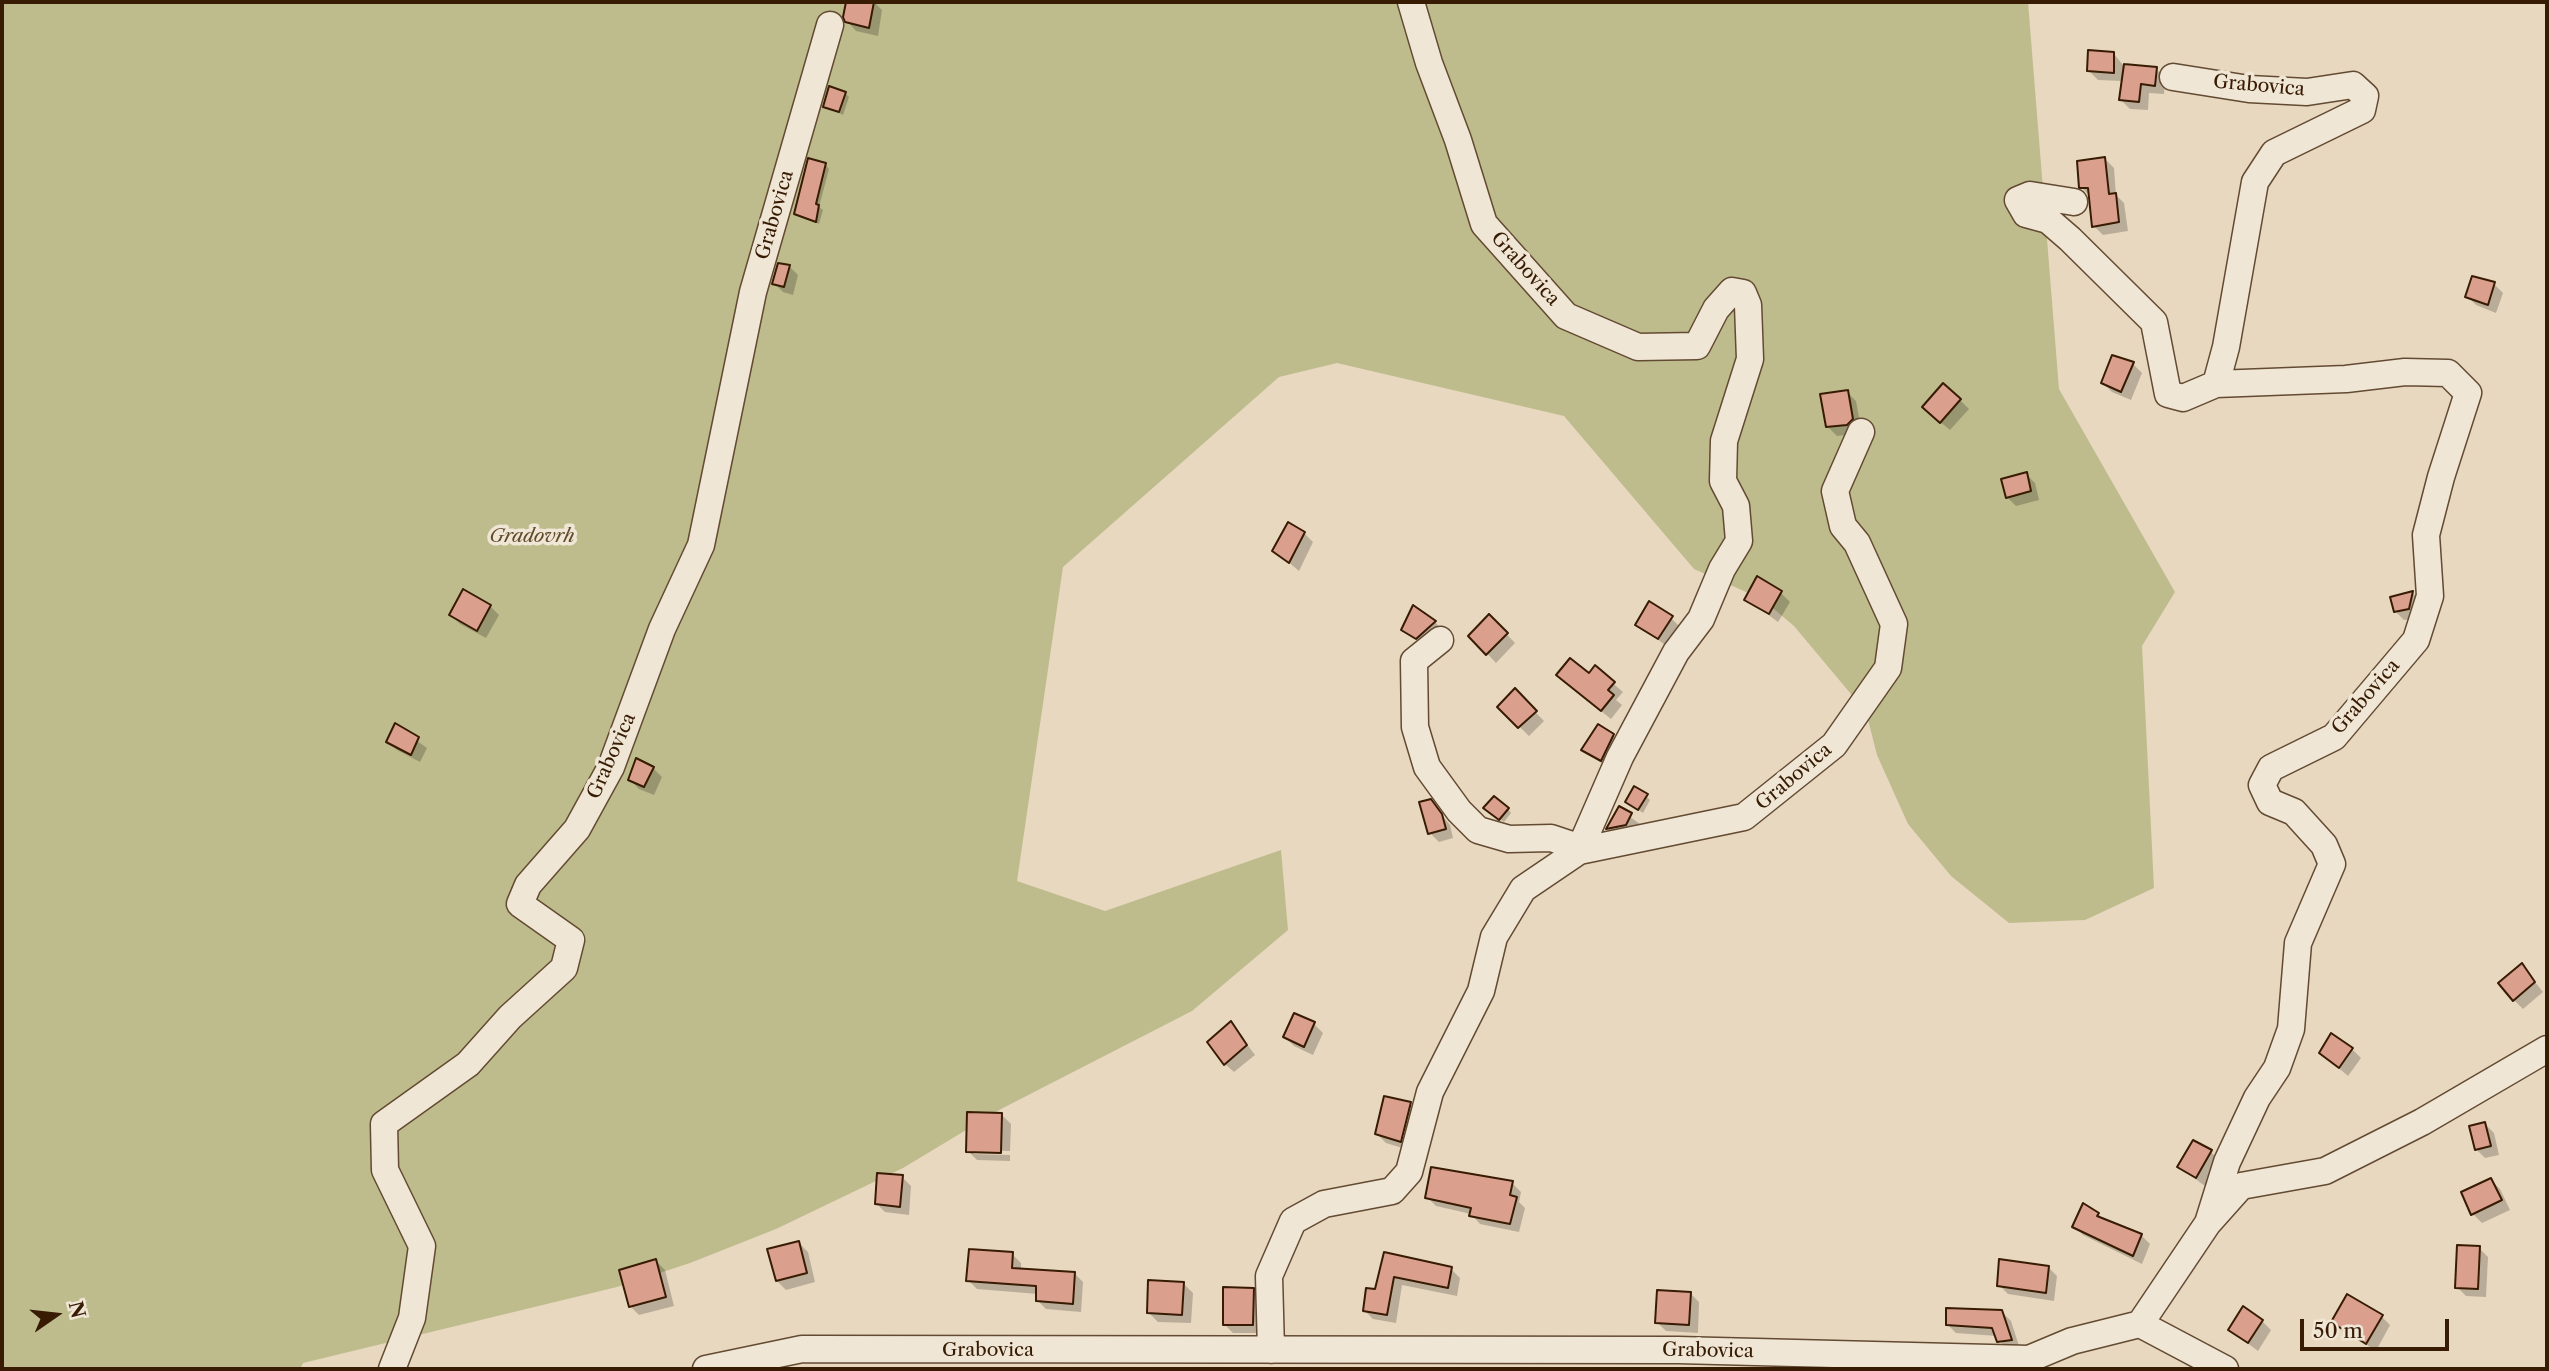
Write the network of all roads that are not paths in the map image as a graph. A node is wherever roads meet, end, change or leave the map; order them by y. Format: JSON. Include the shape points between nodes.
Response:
{"nodes":[{"id":1,"x":1411,"y":2,"type":"edge"},
{"id":2,"x":830,"y":25,"type":"dead end"},
{"id":3,"x":2173,"y":77,"type":"dead end"},
{"id":4,"x":2074,"y":202,"type":"dead end"},
{"id":5,"x":2216,"y":384,"type":"junction"},
{"id":6,"x":1861,"y":432,"type":"dead end"},
{"id":7,"x":1440,"y":640,"type":"dead end"},
{"id":8,"x":1579,"y":851,"type":"junction"},
{"id":9,"x":2547,"y":1049,"type":"edge"},
{"id":10,"x":2208,"y":1223,"type":"junction"},
{"id":11,"x":2140,"y":1324,"type":"junction"},
{"id":12,"x":1271,"y":1350,"type":"junction"},
{"id":13,"x":392,"y":1369,"type":"edge"},
{"id":14,"x":706,"y":1369,"type":"edge"},
{"id":15,"x":2225,"y":1369,"type":"edge"}],
"edges":[{"from":1,"to":8,"type":"street","name":"Grabovica","via":[[1484,224],[1566,316],[1638,347],[1696,346],[1716,309],[1732,291],[1743,293],[1748,305],[1750,359],[1724,441],[1723,481],[1736,506],[1739,541],[1620,757]]},
{"from":2,"to":13,"type":"street","name":"Grabovica","via":[[753,292],[701,545],[662,629],[611,767],[577,830],[528,885],[520,904],[570,940],[564,968],[510,1017],[468,1064],[384,1124],[385,1170],[422,1246],[412,1318]]},
{"from":3,"to":5,"type":"street","name":"Grabovica","via":[[2307,92],[2353,85],[2365,96],[2362,110],[2274,153],[2255,182],[2227,347]]},
{"from":4,"to":5,"type":"street","name":"Grabovica","via":[[2030,195],[2018,200],[2026,214],[2048,220],[2070,239],[2154,322],[2168,394],[2183,398]]},
{"from":5,"to":10,"type":"street","name":"Grabovica","via":[[2448,373],[2469,393],[2426,535],[2430,596],[2416,640],[2334,737],[2271,768],[2262,785],[2270,802],[2294,812],[2324,845],[2332,864],[2298,943],[2291,1029],[2277,1068],[2257,1098],[2227,1162]]},
{"from":6,"to":8,"type":"street","name":"Grabovica","via":[[1835,491],[1843,526],[1857,543],[1894,624],[1888,668],[1834,745],[1744,817]]},
{"from":7,"to":8,"type":"street","via":[[1414,661],[1415,727],[1427,767],[1478,830],[1509,839],[1551,838]]},
{"from":8,"to":12,"type":"street","name":"Grabovica","via":[[1523,888],[1494,937],[1481,991],[1430,1092],[1409,1172],[1392,1191],[1325,1203],[1293,1222],[1269,1276]]},
{"from":9,"to":10,"type":"street","name":"Grabovica","via":[[2422,1122],[2325,1171],[2241,1186]]},
{"from":10,"to":11,"type":"street","name":"Grabovica"},
{"from":11,"to":12,"type":"street","name":"Grabovica","via":[[2072,1341],[2029,1359],[1678,1350]]},
{"from":11,"to":15,"type":"street"},
{"from":12,"to":14,"type":"street","name":"Grabovica","via":[[802,1349]]}]}
